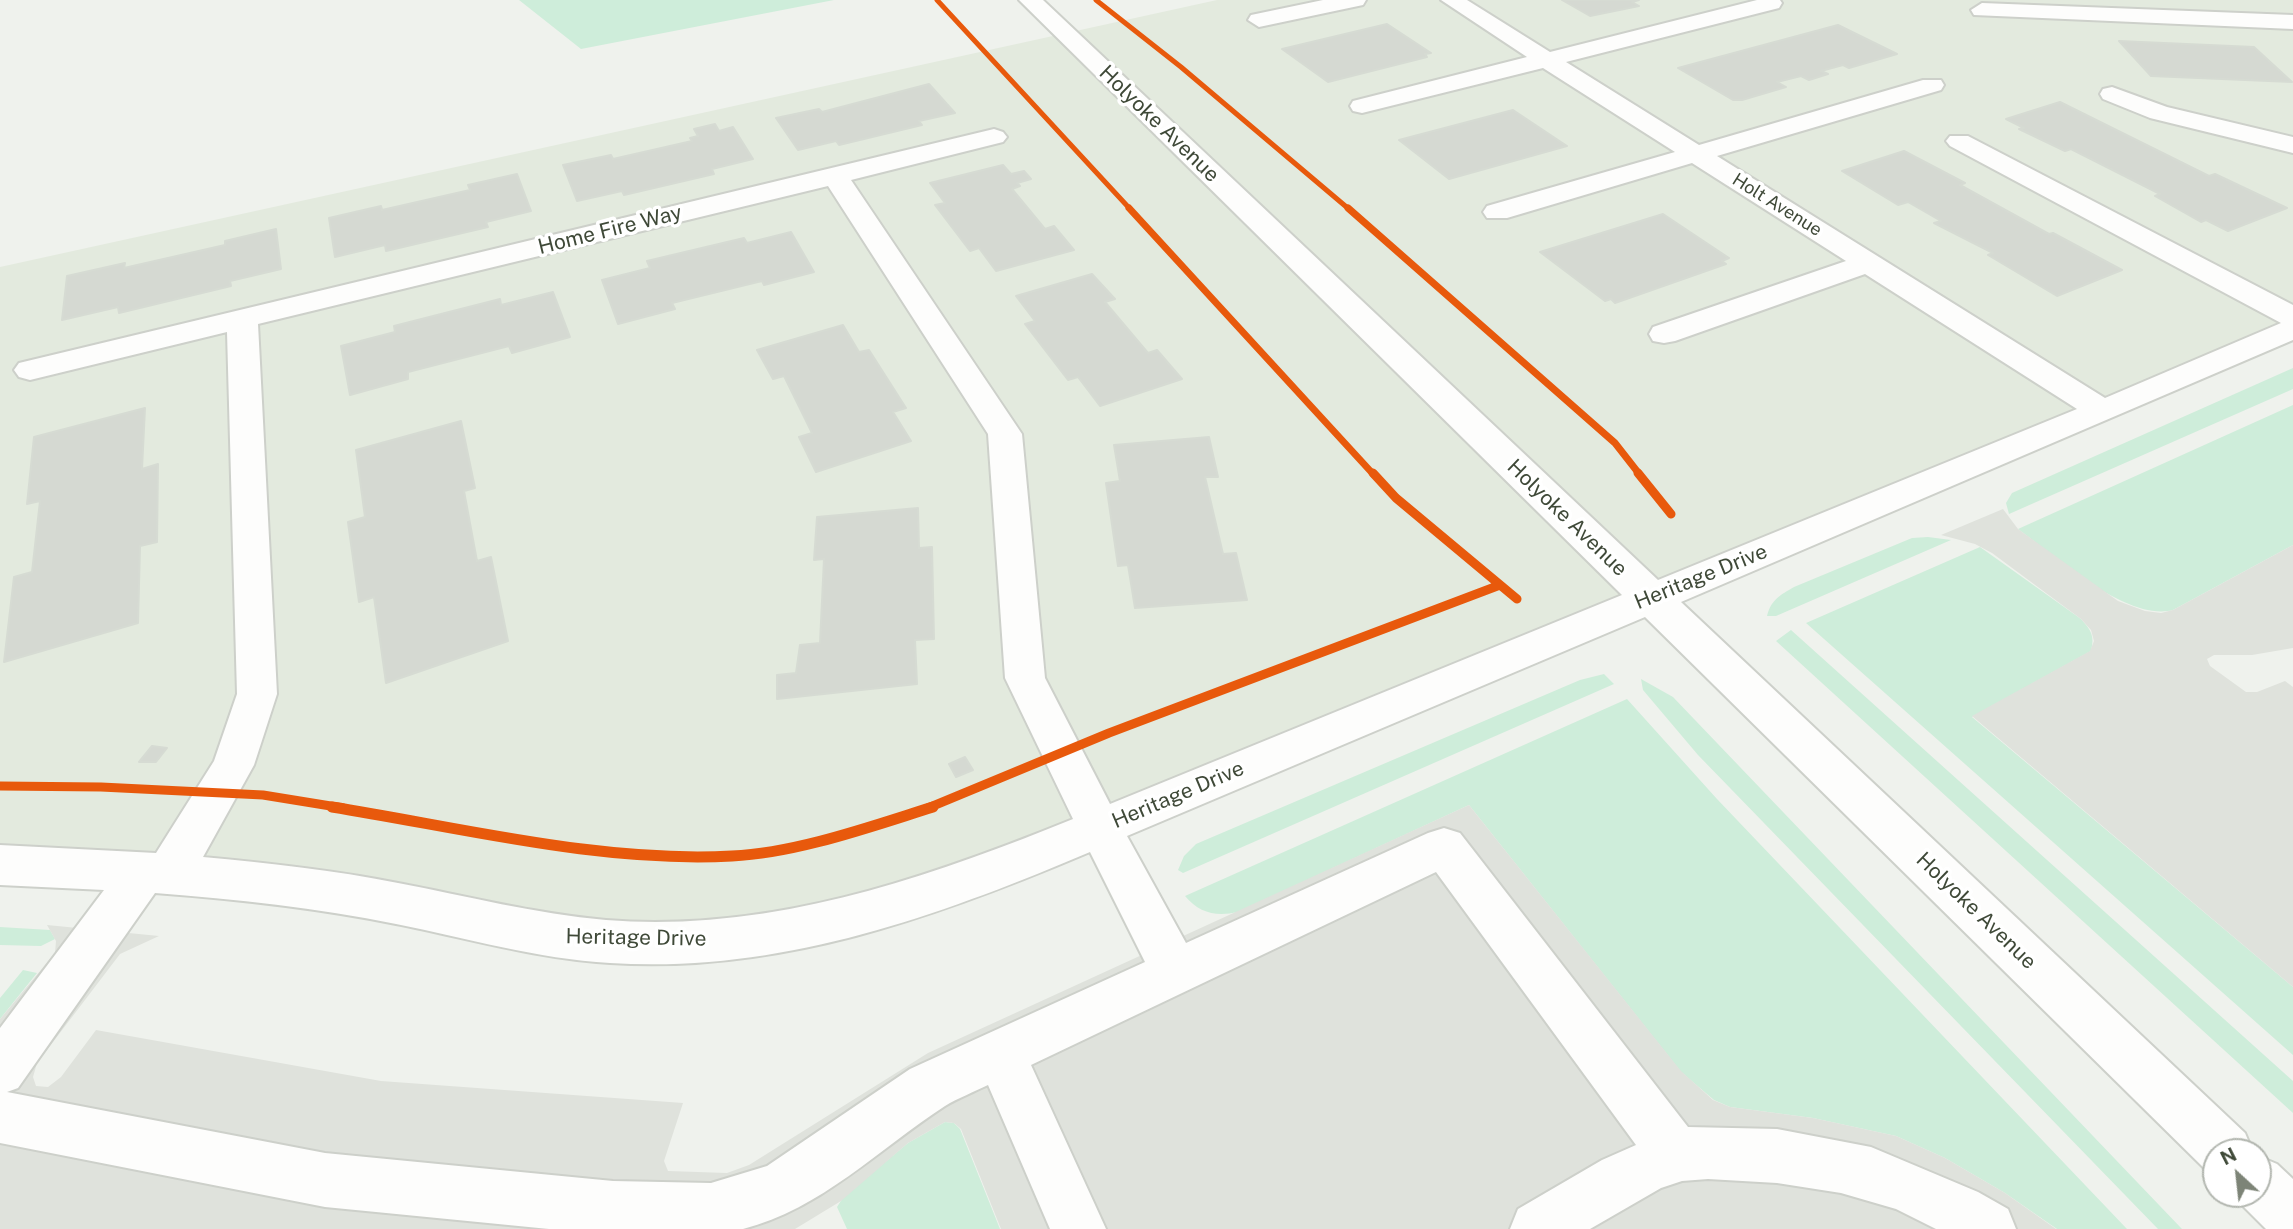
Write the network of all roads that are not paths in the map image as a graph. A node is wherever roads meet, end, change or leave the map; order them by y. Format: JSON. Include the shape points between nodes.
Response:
{"nodes":[{"id":1,"x":1030,"y":0,"type":"edge"},
{"id":2,"x":1355,"y":0,"type":"edge"},
{"id":3,"x":1451,"y":0,"type":"edge"},
{"id":4,"x":2283,"y":0,"type":"edge"},
{"id":5,"x":1771,"y":2,"type":"dead end"},
{"id":6,"x":2293,"y":6,"type":"edge"},
{"id":7,"x":1982,"y":10,"type":"dead end"},
{"id":8,"x":1259,"y":20,"type":"dead end"},
{"id":9,"x":2293,"y":22,"type":"edge"},
{"id":10,"x":1547,"y":60,"type":"junction"},
{"id":11,"x":1932,"y":85,"type":"dead end"},
{"id":12,"x":2112,"y":94,"type":"dead end"},
{"id":13,"x":1362,"y":106,"type":"dead end"},
{"id":14,"x":994,"y":138,"type":"dead end"},
{"id":15,"x":1959,"y":141,"type":"dead end"},
{"id":16,"x":2293,"y":145,"type":"edge"},
{"id":17,"x":1695,"y":153,"type":"junction"},
{"id":18,"x":835,"y":176,"type":"junction"},
{"id":19,"x":1497,"y":212,"type":"dead end"},
{"id":20,"x":1869,"y":263,"type":"junction"},
{"id":21,"x":2293,"y":317,"type":"edge"},
{"id":22,"x":242,"y":319,"type":"junction"},
{"id":23,"x":2293,"y":329,"type":"edge"},
{"id":24,"x":1664,"y":334,"type":"dead end"},
{"id":25,"x":30,"y":370,"type":"dead end"},
{"id":26,"x":2103,"y":411,"type":"junction"},
{"id":27,"x":1650,"y":598,"type":"junction"},
{"id":28,"x":1100,"y":828,"type":"junction"},
{"id":29,"x":0,"y":865,"type":"edge"},
{"id":30,"x":157,"y":871,"type":"junction"},
{"id":31,"x":1176,"y":971,"type":"junction"},
{"id":32,"x":1000,"y":1053,"type":"junction"},
{"id":33,"x":0,"y":1069,"type":"edge"},
{"id":34,"x":0,"y":1117,"type":"edge"},
{"id":35,"x":2211,"y":1138,"type":"edge"},
{"id":36,"x":1677,"y":1156,"type":"junction"},
{"id":37,"x":2272,"y":1197,"type":"edge"},
{"id":38,"x":2293,"y":1217,"type":"edge"},
{"id":39,"x":609,"y":1218,"type":"edge"},
{"id":40,"x":1078,"y":1229,"type":"edge"},
{"id":41,"x":1538,"y":1229,"type":"edge"},
{"id":42,"x":1988,"y":1229,"type":"edge"}],
"edges":[{"from":1,"to":27,"type":"street","name":"Holyoke Avenue"},
{"from":2,"to":8,"type":"street"},
{"from":3,"to":10,"type":"street","name":"Holt Avenue"},
{"from":4,"to":6,"type":"street"},
{"from":5,"to":10,"type":"street"},
{"from":7,"to":9,"type":"street"},
{"from":10,"to":13,"type":"street"},
{"from":10,"to":17,"type":"street","name":"Holt Avenue"},
{"from":11,"to":17,"type":"street"},
{"from":12,"to":16,"type":"street","via":[[2159,113]]},
{"from":14,"to":18,"type":"street","name":"Home Fire Way"},
{"from":15,"to":21,"type":"street"},
{"from":17,"to":19,"type":"street"},
{"from":17,"to":20,"type":"street","name":"Holt Avenue"},
{"from":18,"to":22,"type":"street","name":"Home Fire Way"},
{"from":18,"to":28,"type":"street","via":[[1006,434],[1025,678]]},
{"from":20,"to":24,"type":"street"},
{"from":20,"to":26,"type":"street","name":"Holt Avenue"},
{"from":22,"to":25,"type":"street","name":"Home Fire Way"},
{"from":22,"to":30,"type":"street","via":[[257,694],[239,755]]},
{"from":23,"to":26,"type":"street","name":"Heritage Drive"},
{"from":26,"to":27,"type":"street","name":"Heritage Drive"},
{"from":27,"to":28,"type":"street","name":"Heritage Drive"},
{"from":27,"to":35,"type":"street","name":"Holyoke Avenue"},
{"from":28,"to":30,"type":"street","name":"Heritage Drive","via":[[925,898],[799,930],[734,940],[642,943],[557,937],[365,897]]},
{"from":28,"to":31,"type":"street"},
{"from":29,"to":30,"type":"street","name":"Heritage Drive"},
{"from":30,"to":33,"type":"street"},
{"from":31,"to":32,"type":"street"},
{"from":31,"to":36,"type":"street","via":[[1444,847]]},
{"from":32,"to":39,"type":"street","via":[[928,1087],[848,1145],[762,1197],[711,1210]]},
{"from":32,"to":40,"type":"street"},
{"from":34,"to":39,"type":"street","via":[[325,1180]]},
{"from":36,"to":41,"type":"street","via":[[1645,1167]]},
{"from":36,"to":42,"type":"street","via":[[1718,1153],[1823,1160],[1904,1185]]},
{"from":37,"to":38,"type":"street"}]}
